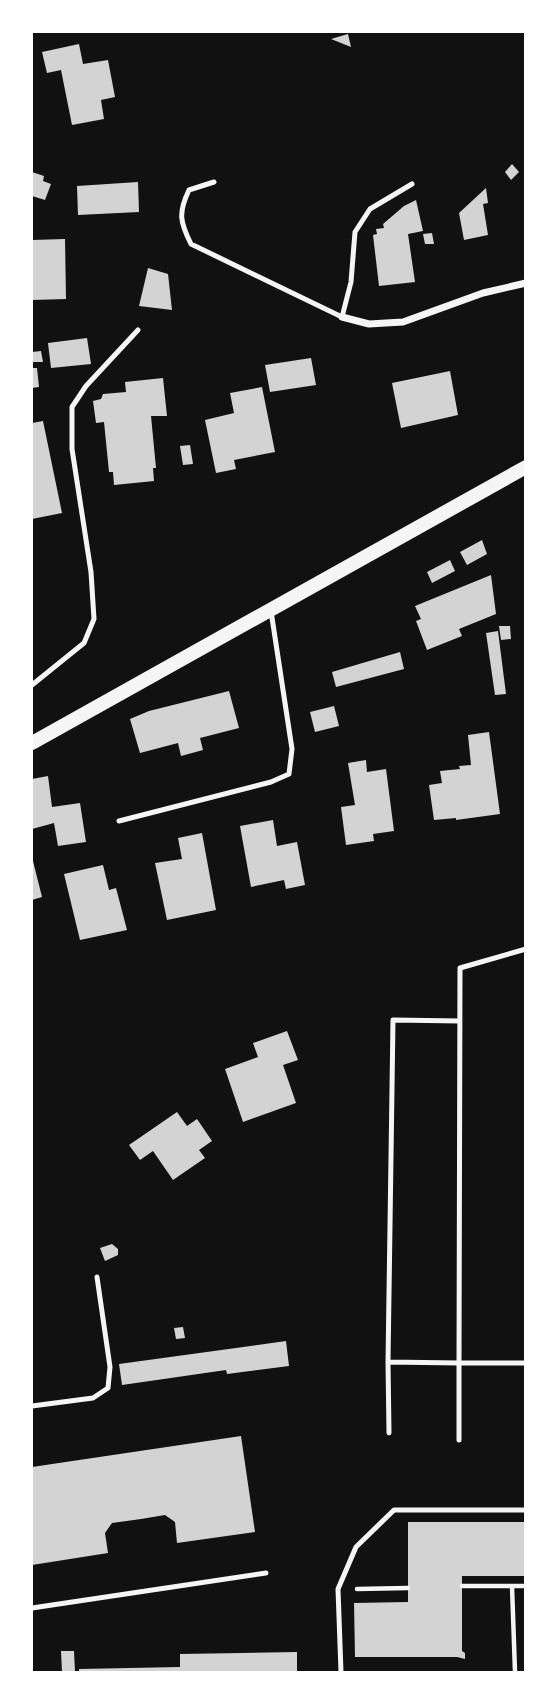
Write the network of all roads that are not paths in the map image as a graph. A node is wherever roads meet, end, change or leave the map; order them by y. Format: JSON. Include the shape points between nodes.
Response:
{"nodes":[{"id":1,"x":214,"y":182,"type":"dead end"},
{"id":2,"x":412,"y":184,"type":"dead end"},
{"id":3,"x":526,"y":283,"type":"edge"},
{"id":4,"x":342,"y":317,"type":"junction"},
{"id":5,"x":138,"y":330,"type":"dead end"},
{"id":6,"x":526,"y":467,"type":"edge"},
{"id":7,"x":270,"y":608,"type":"junction"},
{"id":8,"x":32,"y":685,"type":"edge"},
{"id":9,"x":32,"y":743,"type":"edge"},
{"id":10,"x":119,"y":821,"type":"dead end"},
{"id":11,"x":526,"y":949,"type":"edge"},
{"id":12,"x":460,"y":1021,"type":"junction"},
{"id":13,"x":97,"y":1277,"type":"dead end"},
{"id":14,"x":388,"y":1362,"type":"junction"},
{"id":15,"x":459,"y":1363,"type":"junction"},
{"id":16,"x":526,"y":1363,"type":"edge"},
{"id":17,"x":32,"y":1406,"type":"edge"},
{"id":18,"x":389,"y":1433,"type":"dead end"},
{"id":19,"x":459,"y":1440,"type":"dead end"},
{"id":20,"x":526,"y":1510,"type":"edge"},
{"id":21,"x":266,"y":1573,"type":"dead end"},
{"id":22,"x":32,"y":1608,"type":"edge"},
{"id":23,"x":341,"y":1672,"type":"edge"}],
"edges":[{"from":1,"to":4,"type":"lane","via":[[189,190],[181,208],[182,228],[191,244]]},
{"from":2,"to":4,"type":"lane","via":[[370,209],[355,232],[351,282]]},
{"from":3,"to":4,"type":"street","via":[[482,293],[404,322],[369,324]]},
{"from":5,"to":8,"type":"lane","via":[[72,407],[72,449],[94,619],[84,643]]},
{"from":6,"to":7,"type":"main road"},
{"from":7,"to":9,"type":"main road"},
{"from":7,"to":10,"type":"lane","via":[[292,749],[289,774]]},
{"from":11,"to":12,"type":"lane","via":[[460,968]]},
{"from":12,"to":14,"type":"lane","via":[[393,1020]]},
{"from":12,"to":15,"type":"lane"},
{"from":13,"to":17,"type":"lane","via":[[110,1367],[108,1388],[93,1398]]},
{"from":14,"to":15,"type":"lane"},
{"from":14,"to":18,"type":"lane"},
{"from":15,"to":16,"type":"lane"},
{"from":15,"to":19,"type":"lane"},
{"from":20,"to":23,"type":"lane","via":[[394,1510],[356,1547],[338,1589]]},
{"from":21,"to":22,"type":"lane"}]}
